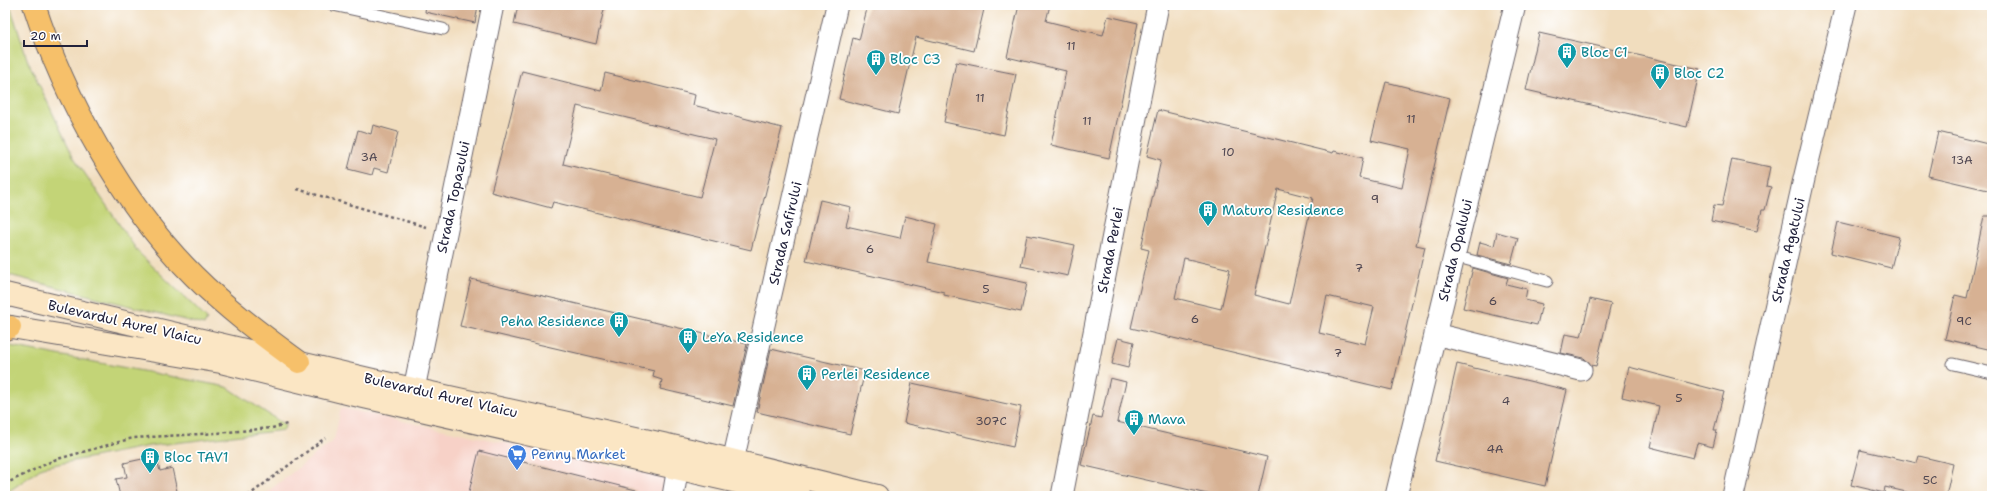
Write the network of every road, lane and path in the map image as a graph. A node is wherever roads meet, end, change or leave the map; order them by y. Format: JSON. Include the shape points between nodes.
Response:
{"nodes":[{"id":1,"x":34,"y":5,"type":"edge"},
{"id":2,"x":333,"y":5,"type":"edge"},
{"id":3,"x":493,"y":5,"type":"edge"},
{"id":4,"x":837,"y":5,"type":"edge"},
{"id":5,"x":1158,"y":5,"type":"edge"},
{"id":6,"x":1515,"y":5,"type":"edge"},
{"id":7,"x":1846,"y":5,"type":"edge"},
{"id":8,"x":443,"y":29,"type":"dead end"},
{"id":9,"x":297,"y":189,"type":"dead end"},
{"id":10,"x":446,"y":233,"type":"junction"},
{"id":11,"x":1454,"y":256,"type":"junction"},
{"id":12,"x":1547,"y":281,"type":"dead end"},
{"id":13,"x":5,"y":294,"type":"edge"},
{"id":14,"x":7,"y":328,"type":"edge"},
{"id":15,"x":1434,"y":334,"type":"junction"},
{"id":16,"x":299,"y":362,"type":"junction"},
{"id":17,"x":1952,"y":364,"type":"dead end"},
{"id":18,"x":1581,"y":370,"type":"dead end"},
{"id":19,"x":1992,"y":373,"type":"edge"},
{"id":20,"x":414,"y":389,"type":"junction"},
{"id":21,"x":287,"y":424,"type":"dead end"},
{"id":22,"x":326,"y":438,"type":"dead end"},
{"id":23,"x":733,"y":461,"type":"junction"},
{"id":24,"x":678,"y":468,"type":"junction"},
{"id":25,"x":5,"y":484,"type":"edge"},
{"id":26,"x":248,"y":496,"type":"edge"},
{"id":27,"x":673,"y":496,"type":"edge"},
{"id":28,"x":799,"y":496,"type":"edge"},
{"id":29,"x":877,"y":496,"type":"edge"},
{"id":30,"x":1062,"y":496,"type":"edge"},
{"id":31,"x":1396,"y":496,"type":"edge"},
{"id":32,"x":1733,"y":496,"type":"edge"}],
"edges":[{"from":1,"to":16,"type":"main road","via":[[65,84],[100,151],[141,216],[193,276],[246,322]]},
{"from":2,"to":8,"type":"lane"},
{"from":3,"to":10,"type":"street","name":"Strada Topazului"},
{"from":4,"to":23,"type":"street","name":"Strada Safirului"},
{"from":5,"to":30,"type":"street","name":"Strada Perlei"},
{"from":6,"to":11,"type":"street","name":"Strada Opalului"},
{"from":7,"to":32,"type":"street","name":"Strada Agatului"},
{"from":9,"to":10,"type":"path"},
{"from":10,"to":20,"type":"street","name":"Strada Topazului"},
{"from":11,"to":12,"type":"lane"},
{"from":11,"to":15,"type":"street","name":"Strada Opalului"},
{"from":13,"to":16,"type":"main road","name":"Bulevardul Aurel Vlaicu"},
{"from":14,"to":24,"type":"main road","name":"Bulevardul Aurel Vlaicu","via":[[221,362]]},
{"from":15,"to":18,"type":"street"},
{"from":15,"to":31,"type":"street","name":"Strada Opalului"},
{"from":16,"to":20,"type":"main road","name":"Bulevardul Aurel Vlaicu"},
{"from":17,"to":19,"type":"lane"},
{"from":20,"to":23,"type":"main road","name":"Bulevardul Aurel Vlaicu"},
{"from":21,"to":25,"type":"path","via":[[272,428],[133,438],[54,460]]},
{"from":22,"to":26,"type":"path"},
{"from":23,"to":29,"type":"main road","name":"Bulevardul Aurel Vlaicu"},
{"from":24,"to":27,"type":"street"},
{"from":24,"to":28,"type":"main road","name":"Bulevardul Aurel Vlaicu"}]}
